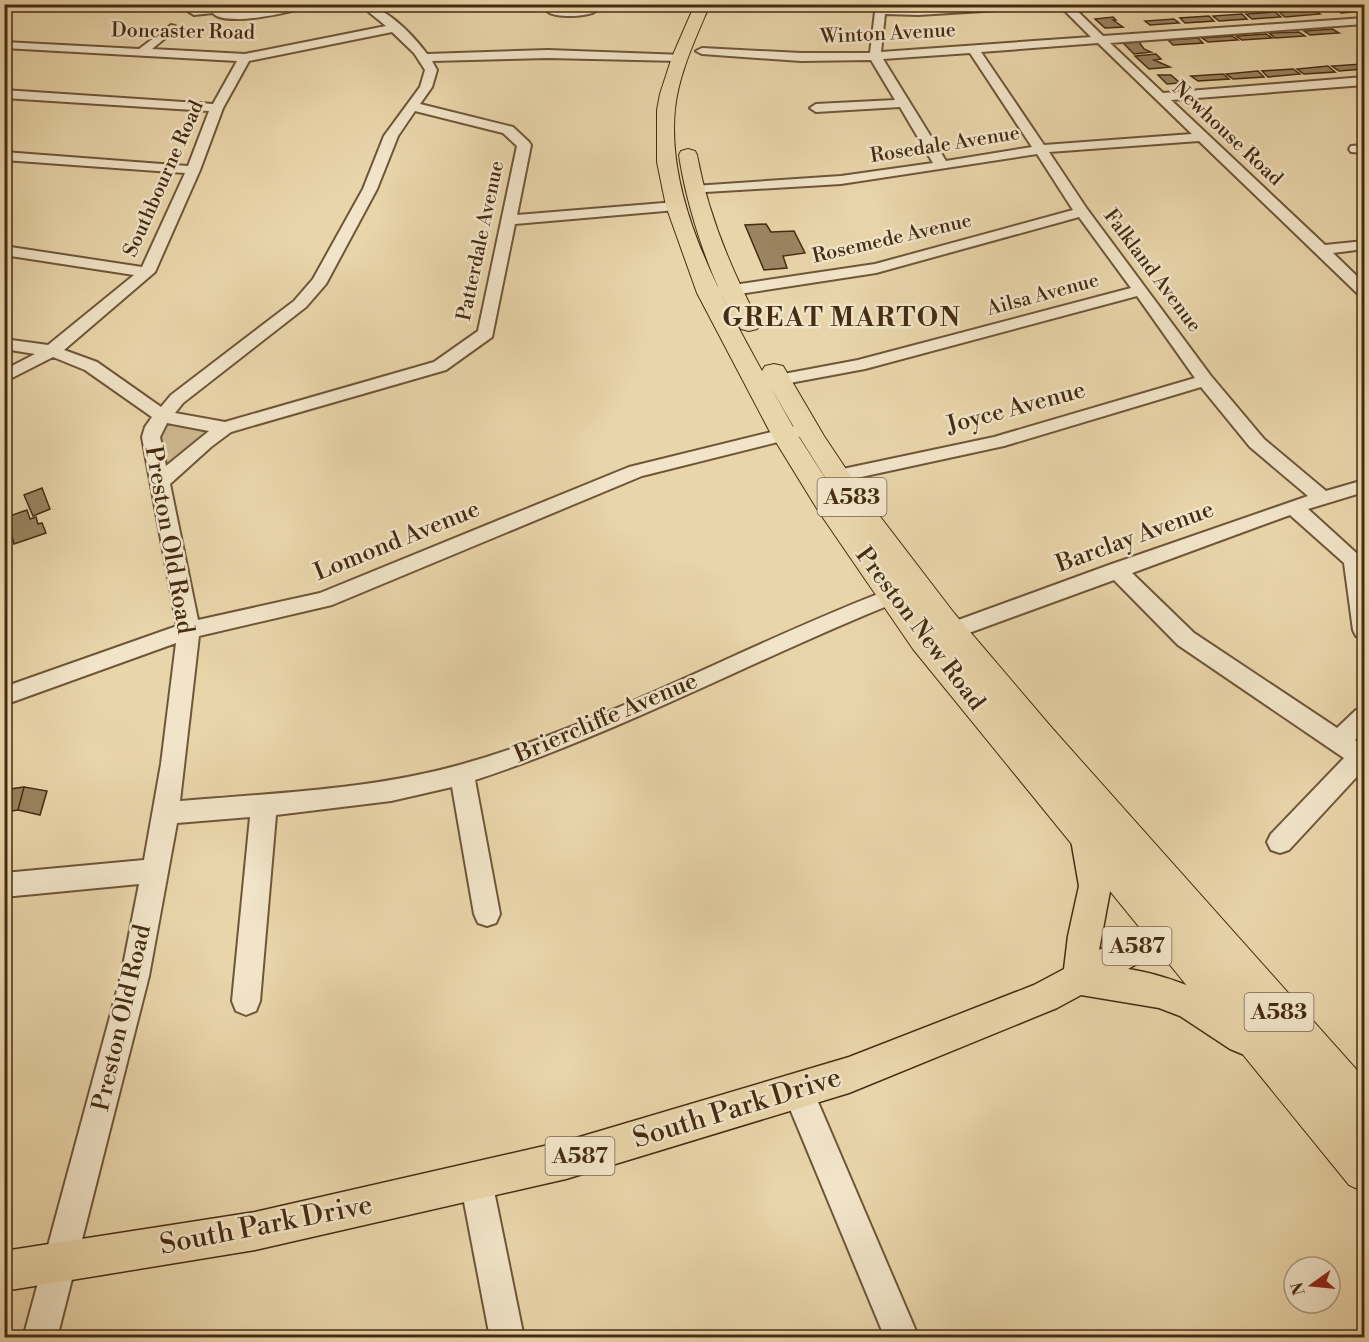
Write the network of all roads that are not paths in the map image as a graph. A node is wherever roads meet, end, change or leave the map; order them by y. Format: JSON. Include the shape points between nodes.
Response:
{"nodes":[{"id":1,"x":364,"y":4,"type":"edge"},
{"id":2,"x":554,"y":4,"type":"edge"},
{"id":3,"x":703,"y":4,"type":"edge"},
{"id":4,"x":722,"y":4,"type":"edge"},
{"id":5,"x":1063,"y":4,"type":"edge"},
{"id":6,"x":1016,"y":6,"type":"dead end"},
{"id":7,"x":307,"y":7,"type":"edge"},
{"id":8,"x":880,"y":8,"type":"edge"},
{"id":9,"x":591,"y":11,"type":"dead end"},
{"id":10,"x":194,"y":12,"type":"dead end"},
{"id":11,"x":1365,"y":21,"type":"edge"},
{"id":12,"x":171,"y":28,"type":"dead end"},
{"id":13,"x":394,"y":28,"type":"junction"},
{"id":14,"x":1100,"y":40,"type":"junction"},
{"id":15,"x":4,"y":45,"type":"edge"},
{"id":16,"x":973,"y":49,"type":"junction"},
{"id":17,"x":142,"y":52,"type":"junction"},
{"id":18,"x":691,"y":54,"type":"junction"},
{"id":19,"x":875,"y":56,"type":"junction"},
{"id":20,"x":245,"y":58,"type":"junction"},
{"id":21,"x":426,"y":58,"type":"junction"},
{"id":22,"x":1365,"y":81,"type":"edge"},
{"id":23,"x":4,"y":94,"type":"edge"},
{"id":24,"x":1160,"y":97,"type":"junction"},
{"id":25,"x":905,"y":103,"type":"junction"},
{"id":26,"x":412,"y":106,"type":"junction"},
{"id":27,"x":218,"y":108,"type":"junction"},
{"id":28,"x":816,"y":108,"type":"dead end"},
{"id":29,"x":1202,"y":137,"type":"junction"},
{"id":30,"x":1042,"y":150,"type":"junction"},
{"id":31,"x":4,"y":156,"type":"edge"},
{"id":32,"x":942,"y":166,"type":"junction"},
{"id":33,"x":193,"y":170,"type":"junction"},
{"id":34,"x":685,"y":198,"type":"junction"},
{"id":35,"x":1082,"y":212,"type":"junction"},
{"id":36,"x":509,"y":220,"type":"junction"},
{"id":37,"x":1365,"y":245,"type":"edge"},
{"id":38,"x":4,"y":250,"type":"edge"},
{"id":39,"x":1321,"y":250,"type":"junction"},
{"id":40,"x":147,"y":272,"type":"junction"},
{"id":41,"x":1141,"y":290,"type":"junction"},
{"id":42,"x":1365,"y":291,"type":"edge"},
{"id":43,"x":720,"y":292,"type":"junction"},
{"id":44,"x":4,"y":344,"type":"edge"},
{"id":45,"x":52,"y":351,"type":"junction"},
{"id":46,"x":4,"y":377,"type":"edge"},
{"id":47,"x":779,"y":380,"type":"junction"},
{"id":48,"x":1205,"y":380,"type":"junction"},
{"id":49,"x":162,"y":416,"type":"junction"},
{"id":50,"x":225,"y":428,"type":"junction"},
{"id":51,"x":796,"y":431,"type":"junction"},
{"id":52,"x":838,"y":476,"type":"junction"},
{"id":53,"x":160,"y":482,"type":"junction"},
{"id":54,"x":1365,"y":486,"type":"edge"},
{"id":55,"x":1322,"y":498,"type":"junction"},
{"id":56,"x":1293,"y":507,"type":"junction"},
{"id":57,"x":1116,"y":570,"type":"junction"},
{"id":58,"x":890,"y":597,"type":"junction"},
{"id":59,"x":189,"y":630,"type":"junction"},
{"id":60,"x":952,"y":630,"type":"junction"},
{"id":61,"x":1365,"y":630,"type":"edge"},
{"id":62,"x":924,"y":641,"type":"junction"},
{"id":63,"x":4,"y":696,"type":"edge"},
{"id":64,"x":1365,"y":717,"type":"edge"},
{"id":65,"x":1338,"y":742,"type":"junction"},
{"id":66,"x":1362,"y":758,"type":"edge"},
{"id":67,"x":462,"y":774,"type":"junction"},
{"id":68,"x":264,"y":804,"type":"junction"},
{"id":69,"x":166,"y":813,"type":"junction"},
{"id":70,"x":1085,"y":834,"type":"junction"},
{"id":71,"x":1280,"y":842,"type":"dead end"},
{"id":72,"x":154,"y":871,"type":"junction"},
{"id":73,"x":4,"y":885,"type":"edge"},
{"id":74,"x":487,"y":914,"type":"dead end"},
{"id":75,"x":1180,"y":922,"type":"junction"},
{"id":76,"x":1080,"y":979,"type":"junction"},
{"id":77,"x":246,"y":1001,"type":"dead end"},
{"id":78,"x":1269,"y":1056,"type":"junction"},
{"id":79,"x":798,"y":1092,"type":"junction"},
{"id":80,"x":1365,"y":1109,"type":"edge"},
{"id":81,"x":1365,"y":1170,"type":"edge"},
{"id":82,"x":476,"y":1181,"type":"junction"},
{"id":83,"x":59,"y":1262,"type":"junction"},
{"id":84,"x":4,"y":1271,"type":"edge"},
{"id":85,"x":40,"y":1338,"type":"edge"},
{"id":86,"x":507,"y":1338,"type":"edge"},
{"id":87,"x":902,"y":1338,"type":"edge"}],
"edges":[{"from":1,"to":13,"type":"street"},
{"from":2,"to":9,"type":"street","via":[[554,12]]},
{"from":3,"to":18,"type":"highway","name":"Preston New Road","number":"A583"},
{"from":4,"to":18,"type":"highway","name":"Preston New Road","number":"A583"},
{"from":5,"to":14,"type":"street","name":"Newhouse Road"},
{"from":6,"to":8,"type":"street","via":[[918,12]]},
{"from":7,"to":10,"type":"street","via":[[261,15],[220,15],[216,9]]},
{"from":8,"to":19,"type":"street"},
{"from":11,"to":14,"type":"street","name":"Winton Avenue"},
{"from":12,"to":17,"type":"street"},
{"from":13,"to":20,"type":"street","name":"Doncaster Road"},
{"from":13,"to":21,"type":"street"},
{"from":14,"to":16,"type":"street","name":"Winton Avenue"},
{"from":14,"to":24,"type":"street","name":"Newhouse Road"},
{"from":15,"to":17,"type":"street","name":"Doncaster Road"},
{"from":16,"to":19,"type":"street","name":"Winton Avenue"},
{"from":16,"to":30,"type":"street","name":"Falkland Avenue"},
{"from":17,"to":20,"type":"street","name":"Doncaster Road"},
{"from":18,"to":19,"type":"street","name":"Winton Avenue"},
{"from":18,"to":21,"type":"street","name":"Winton Avenue"},
{"from":18,"to":34,"type":"highway","name":"Preston New Road","number":"A583","via":[[685,124]]},
{"from":19,"to":25,"type":"street"},
{"from":20,"to":27,"type":"street","name":"Southbourne Road"},
{"from":21,"to":26,"type":"street","name":"Preston Old Road","via":[[431,76]]},
{"from":22,"to":24,"type":"street"},
{"from":23,"to":27,"type":"street"},
{"from":24,"to":29,"type":"street","name":"Newhouse Road"},
{"from":25,"to":28,"type":"street"},
{"from":25,"to":32,"type":"street"},
{"from":26,"to":36,"type":"street","name":"Patterdale Avenue","via":[[508,130],[524,145]]},
{"from":26,"to":49,"type":"street","name":"Preston Old Road","via":[[391,136],[370,189],[320,281],[300,304],[177,399]]},
{"from":27,"to":33,"type":"street","name":"Southbourne Road"},
{"from":29,"to":30,"type":"street","name":"Rosedale Avenue"},
{"from":29,"to":39,"type":"street","name":"Newhouse Road"},
{"from":30,"to":32,"type":"street","name":"Rosedale Avenue"},
{"from":30,"to":35,"type":"street","name":"Falkland Avenue"},
{"from":31,"to":33,"type":"street"},
{"from":32,"to":34,"type":"street","name":"Rosedale Avenue"},
{"from":33,"to":40,"type":"street","name":"Southbourne Road"},
{"from":34,"to":36,"type":"street","name":"Rosedale Avenue"},
{"from":34,"to":43,"type":"highway","name":"Preston New Road","number":"A583"},
{"from":35,"to":41,"type":"street","name":"Falkland Avenue"},
{"from":35,"to":43,"type":"street","name":"Rosemede Avenue","via":[[896,264]]},
{"from":36,"to":50,"type":"street","name":"Patterdale Avenue","via":[[486,333],[440,366]]},
{"from":37,"to":39,"type":"street"},
{"from":38,"to":40,"type":"street"},
{"from":39,"to":42,"type":"street","name":"Newhouse Road"},
{"from":40,"to":45,"type":"street","name":"Southbourne Road"},
{"from":41,"to":47,"type":"street","name":"Ailsa Avenue","via":[[859,365]]},
{"from":41,"to":48,"type":"street","name":"Falkland Avenue"},
{"from":43,"to":47,"type":"highway","name":"Preston New Road","number":"A583"},
{"from":43,"to":51,"type":"highway","name":"Preston New Road","number":"A583"},
{"from":44,"to":45,"type":"street"},
{"from":45,"to":46,"type":"street","name":"Southbourne Road"},
{"from":45,"to":49,"type":"street","via":[[91,366]]},
{"from":47,"to":51,"type":"highway","name":"Preston New Road","number":"A583"},
{"from":48,"to":52,"type":"street","name":"Joyce Avenue","via":[[997,442]]},
{"from":48,"to":55,"type":"street","name":"Falkland Avenue","via":[[1257,443]]},
{"from":49,"to":50,"type":"street","name":"Patterdale Avenue"},
{"from":49,"to":53,"type":"street","name":"Preston Old Road","via":[[151,437]]},
{"from":50,"to":53,"type":"street","name":"Patterdale Avenue"},
{"from":51,"to":52,"type":"highway","name":"Preston New Road","number":"A583"},
{"from":51,"to":58,"type":"highway","name":"Preston New Road","number":"A583","via":[[829,506]]},
{"from":51,"to":59,"type":"street","name":"Lomond Avenue","via":[[636,471],[324,600]]},
{"from":52,"to":60,"type":"highway","name":"Preston New Road","number":"A583"},
{"from":53,"to":59,"type":"street","name":"Preston Old Road"},
{"from":54,"to":55,"type":"street","name":"Barclay Avenue"},
{"from":55,"to":56,"type":"street","name":"Barclay Avenue"},
{"from":56,"to":57,"type":"street","name":"Barclay Avenue"},
{"from":56,"to":61,"type":"street","via":[[1354,560]]},
{"from":57,"to":60,"type":"street","name":"Barclay Avenue"},
{"from":57,"to":65,"type":"street","via":[[1186,639]]},
{"from":58,"to":62,"type":"highway","name":"Preston New Road","number":"A583"},
{"from":58,"to":67,"type":"street","name":"Briercliffe Avenue","via":[[824,621],[564,741]]},
{"from":59,"to":63,"type":"street","name":"Lomond Avenue"},
{"from":59,"to":69,"type":"street","name":"Preston Old Road"},
{"from":60,"to":62,"type":"street","name":"Barclay Avenue"},
{"from":60,"to":75,"type":"highway","name":"Preston New Road","number":"A583","via":[[1074,777]]},
{"from":62,"to":70,"type":"highway","name":"Preston New Road","number":"A583"},
{"from":64,"to":65,"type":"street"},
{"from":65,"to":66,"type":"street"},
{"from":66,"to":71,"type":"street"},
{"from":67,"to":68,"type":"street","name":"Briercliffe Avenue","via":[[397,790]]},
{"from":67,"to":74,"type":"street"},
{"from":68,"to":69,"type":"street","name":"Briercliffe Avenue"},
{"from":68,"to":77,"type":"street"},
{"from":69,"to":72,"type":"street","name":"Preston Old Road"},
{"from":70,"to":75,"type":"highway","name":"Preston New Road","number":"A583"},
{"from":70,"to":76,"type":"main road","number":"A583","via":[[1095,886]]},
{"from":72,"to":73,"type":"street"},
{"from":72,"to":83,"type":"street","name":"Preston Old Road","via":[[135,976]]},
{"from":75,"to":76,"type":"main road","name":"South Park Drive","number":"A587"},
{"from":75,"to":78,"type":"highway","name":"Preston New Road","number":"A583"},
{"from":75,"to":80,"type":"highway","name":"Preston New Road","number":"A583"},
{"from":76,"to":78,"type":"main road","number":"A583","via":[[1139,986],[1182,999]]},
{"from":76,"to":79,"type":"main road","name":"South Park Drive","number":"A587"},
{"from":78,"to":81,"type":"highway","name":"Preston New Road","number":"A583"},
{"from":79,"to":82,"type":"main road","name":"South Park Drive","number":"A587","via":[[566,1160]]},
{"from":79,"to":87,"type":"street"},
{"from":82,"to":83,"type":"main road","name":"South Park Drive","number":"A587","via":[[255,1231]]},
{"from":82,"to":86,"type":"street"},
{"from":83,"to":84,"type":"main road","name":"South Park Drive","number":"A587"},
{"from":83,"to":85,"type":"street","name":"Preston Old Road"}]}
